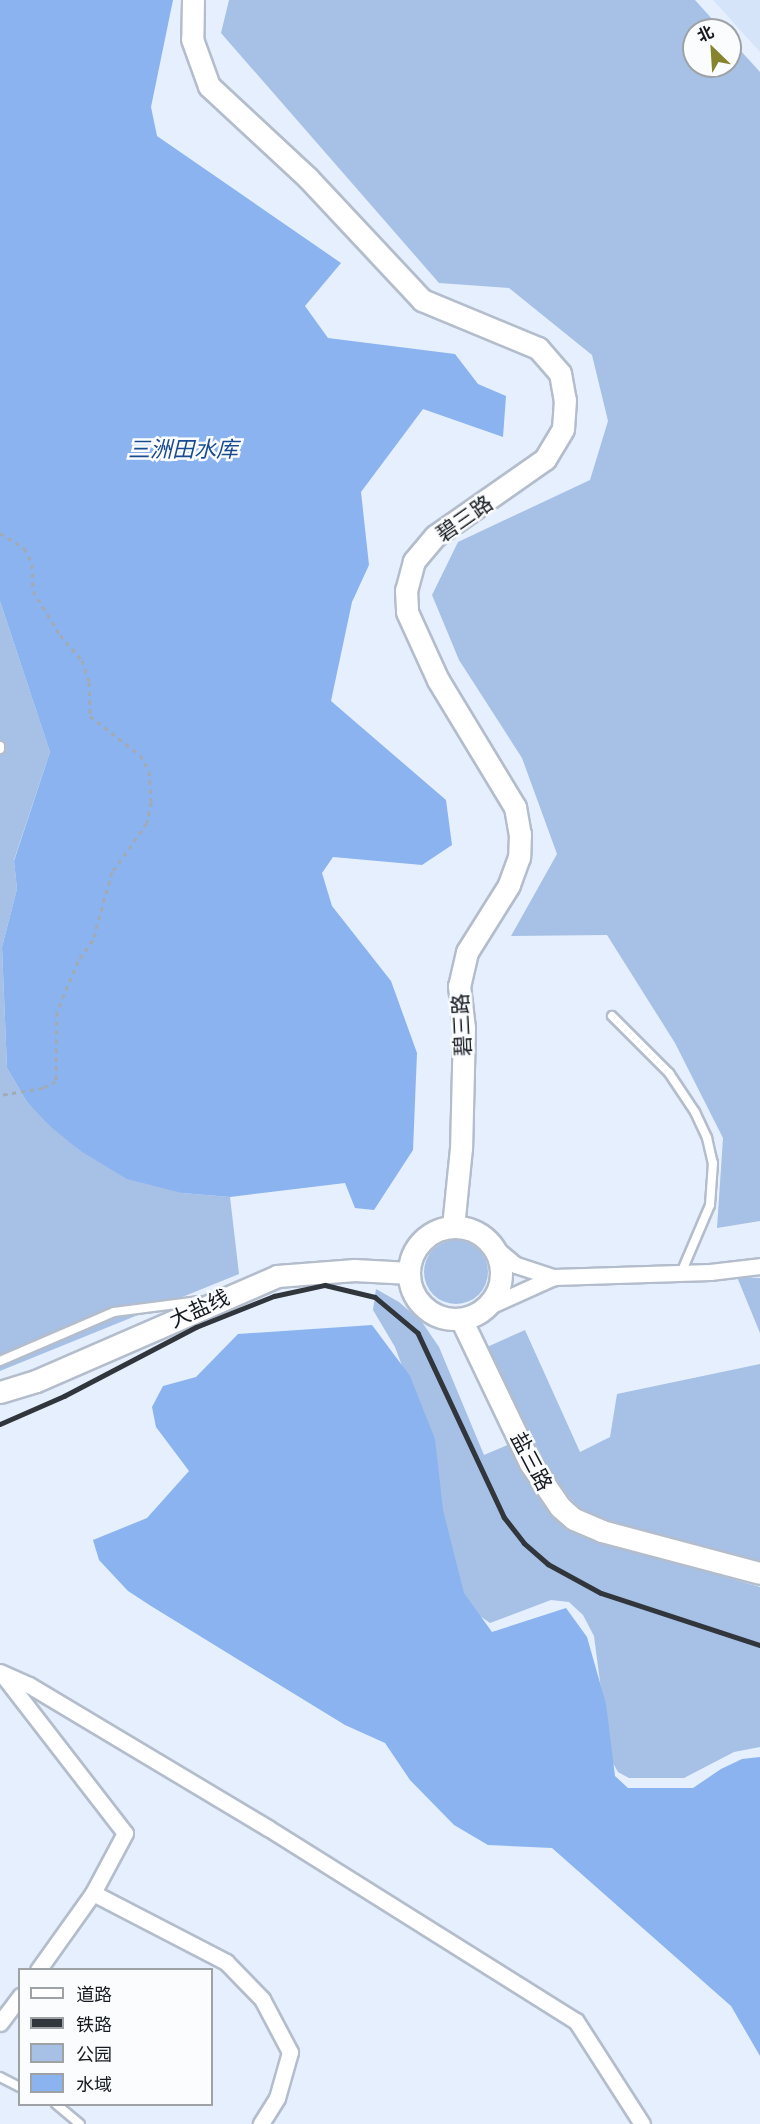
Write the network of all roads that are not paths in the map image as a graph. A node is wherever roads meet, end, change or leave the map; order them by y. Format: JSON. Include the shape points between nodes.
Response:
{"nodes":[{"id":1,"x":193,"y":0,"type":"edge"},
{"id":2,"x":612,"y":1016,"type":"dead end"},
{"id":3,"x":453,"y":1227,"type":"junction"},
{"id":4,"x":493,"y":1246,"type":"junction"},
{"id":5,"x":760,"y":1266,"type":"edge"},
{"id":6,"x":409,"y":1273,"type":"junction"},
{"id":7,"x":681,"y":1273,"type":"junction"},
{"id":8,"x":554,"y":1277,"type":"junction"},
{"id":9,"x":221,"y":1298,"type":"junction"},
{"id":10,"x":483,"y":1309,"type":"junction"},
{"id":11,"x":461,"y":1319,"type":"junction"},
{"id":12,"x":0,"y":1361,"type":"edge"},
{"id":13,"x":0,"y":1392,"type":"edge"},
{"id":14,"x":760,"y":1573,"type":"edge"},
{"id":15,"x":0,"y":1672,"type":"edge"},
{"id":16,"x":93,"y":1893,"type":"junction"},
{"id":17,"x":39,"y":1968,"type":"edge"},
{"id":18,"x":18,"y":1999,"type":"edge"},
{"id":19,"x":0,"y":2023,"type":"edge"},
{"id":20,"x":0,"y":2077,"type":"edge"},
{"id":21,"x":18,"y":2086,"type":"edge"},
{"id":22,"x":58,"y":2106,"type":"edge"},
{"id":23,"x":81,"y":2124,"type":"edge"},
{"id":24,"x":261,"y":2124,"type":"edge"},
{"id":25,"x":642,"y":2124,"type":"edge"}],
"edges":[{"from":1,"to":3,"type":"main road","name":"碧三路","via":[[192,39],[209,86],[309,178],[422,300],[538,348],[561,373],[566,400],[562,429],[545,459],[435,536],[414,561],[406,590],[407,612],[438,680],[515,807],[520,834],[519,857],[509,885],[467,952],[459,986],[464,1028],[461,1148]]},
{"from":2,"to":7,"type":"lane","via":[[669,1073],[695,1112],[713,1163],[710,1205]]},
{"from":3,"to":4,"type":"main road","via":[[475,1231]]},
{"from":3,"to":6,"type":"main road","via":[[422,1241]]},
{"from":4,"to":8,"type":"street","via":[[516,1265]]},
{"from":4,"to":10,"type":"main road","via":[[501,1278],[498,1290]]},
{"from":5,"to":7,"type":"street"},
{"from":6,"to":9,"type":"main road","name":"大盐线","via":[[294,1273]]},
{"from":6,"to":11,"type":"main road","via":[[420,1304],[439,1316]]},
{"from":7,"to":8,"type":"street"},
{"from":8,"to":10,"type":"street"},
{"from":9,"to":12,"type":"lane","via":[[114,1312]]},
{"from":9,"to":13,"type":"main road","name":"大盐线","via":[[36,1381]]},
{"from":10,"to":11,"type":"main road"},
{"from":11,"to":14,"type":"main road","name":"盐三路","via":[[530,1463],[560,1507],[574,1519],[602,1531]]},
{"from":15,"to":16,"type":"street","via":[[125,1833]]},
{"from":15,"to":25,"type":"street","via":[[29,1685],[268,1828],[576,2021]]},
{"from":16,"to":17,"type":"street"},
{"from":16,"to":24,"type":"street","via":[[226,1962],[262,1999],[290,2052],[277,2098]]},
{"from":18,"to":19,"type":"street"},
{"from":20,"to":21,"type":"lane"},
{"from":22,"to":23,"type":"lane"}]}
